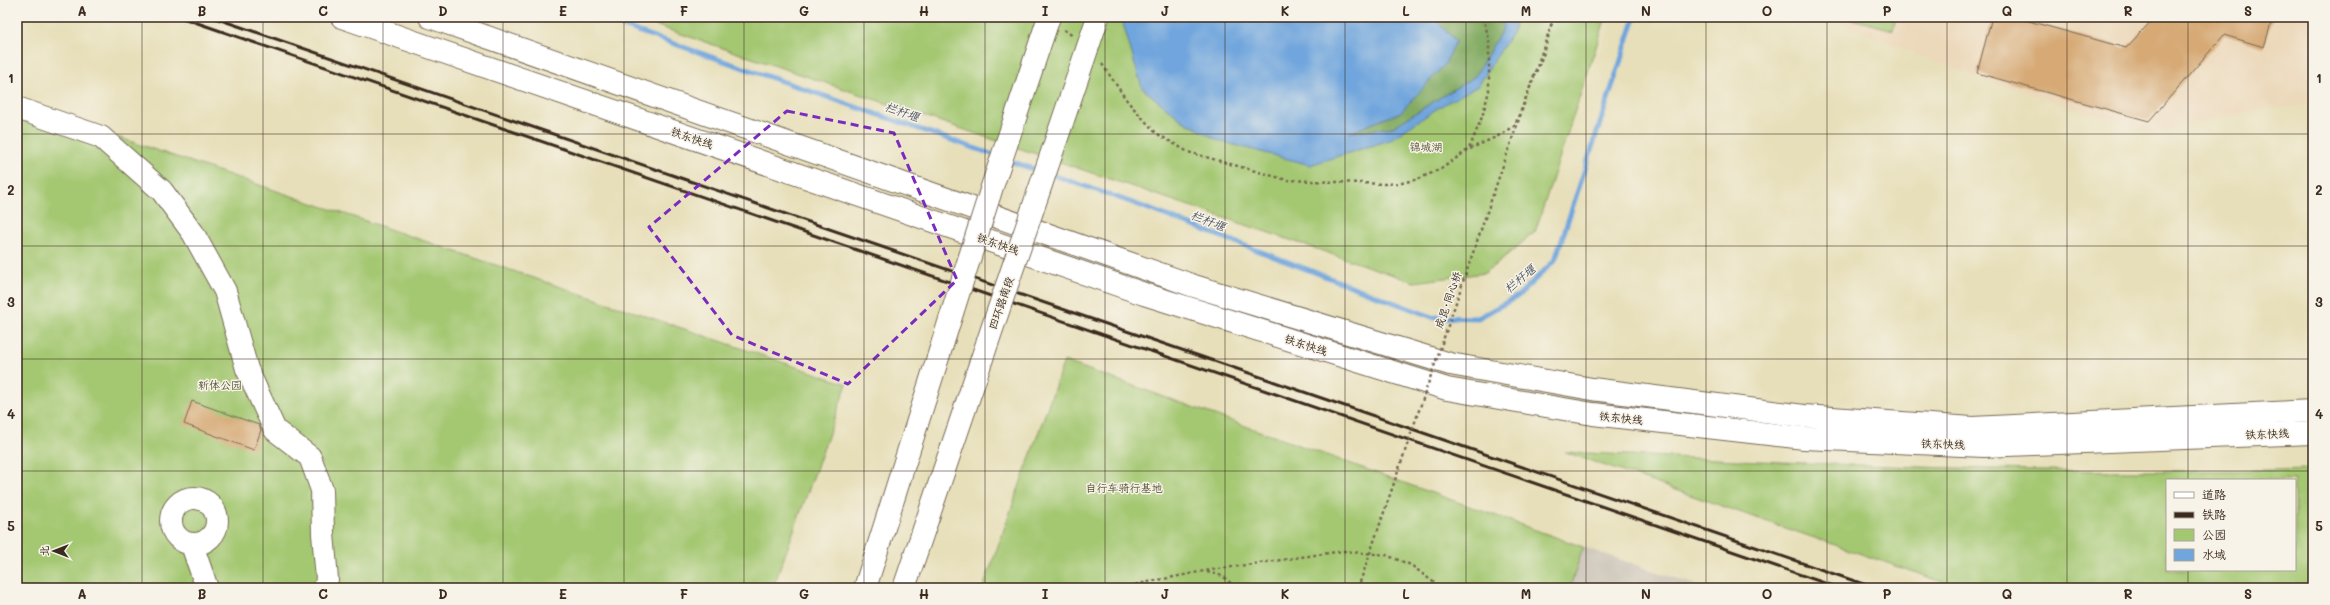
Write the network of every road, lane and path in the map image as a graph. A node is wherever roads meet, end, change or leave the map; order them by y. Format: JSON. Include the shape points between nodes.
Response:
{"nodes":[{"id":1,"x":342,"y":17,"type":"edge"},
{"id":2,"x":430,"y":17,"type":"edge"},
{"id":3,"x":1098,"y":17,"type":"edge"},
{"id":4,"x":1483,"y":17,"type":"edge"},
{"id":5,"x":1553,"y":17,"type":"edge"},
{"id":6,"x":1056,"y":23,"type":"edge"},
{"id":7,"x":1076,"y":38,"type":"dead end"},
{"id":8,"x":1098,"y":57,"type":"dead end"},
{"id":9,"x":17,"y":108,"type":"edge"},
{"id":10,"x":1469,"y":149,"type":"junction"},
{"id":11,"x":2313,"y":411,"type":"edge"},
{"id":12,"x":2313,"y":433,"type":"edge"},
{"id":13,"x":192,"y":545,"type":"dead end"},
{"id":14,"x":1204,"y":571,"type":"junction"},
{"id":15,"x":207,"y":588,"type":"edge"},
{"id":16,"x":324,"y":588,"type":"edge"},
{"id":17,"x":865,"y":588,"type":"edge"},
{"id":18,"x":904,"y":588,"type":"edge"},
{"id":19,"x":1118,"y":588,"type":"edge"},
{"id":20,"x":1236,"y":588,"type":"edge"},
{"id":21,"x":1358,"y":588,"type":"edge"},
{"id":22,"x":1441,"y":588,"type":"edge"}],
"edges":[{"from":1,"to":12,"type":"main road","name":"铁东快线","via":[[1144,294],[1447,390],[1593,414],[1804,438],[1984,446]]},
{"from":2,"to":11,"type":"main road","name":"铁东快线","via":[[1194,286],[1450,364],[1592,388],[1804,416],[1972,428]]},
{"from":3,"to":18,"type":"main road","name":"四环路南段","bridge":true},
{"from":4,"to":10,"type":"path","via":[[1489,39],[1489,91]]},
{"from":5,"to":10,"type":"path","via":[[1545,50],[1515,125]]},
{"from":5,"to":21,"type":"path","name":"成昆·同心桥","bridge":true},
{"from":6,"to":7,"type":"path"},
{"from":6,"to":17,"type":"main road","bridge":true,"via":[[992,187]]},
{"from":8,"to":10,"type":"path","via":[[1128,102],[1156,133],[1188,152],[1287,180],[1402,183],[1441,169]]},
{"from":9,"to":16,"type":"main road","via":[[101,137],[162,191],[193,233],[225,290],[247,369],[275,430],[310,457],[322,490],[327,579]]},
{"from":13,"to":15,"type":"main road"},
{"from":14,"to":19,"type":"path"},
{"from":14,"to":20,"type":"path","via":[[1223,576]]},
{"from":14,"to":22,"type":"path","via":[[1342,551],[1386,555],[1411,565]]}]}
